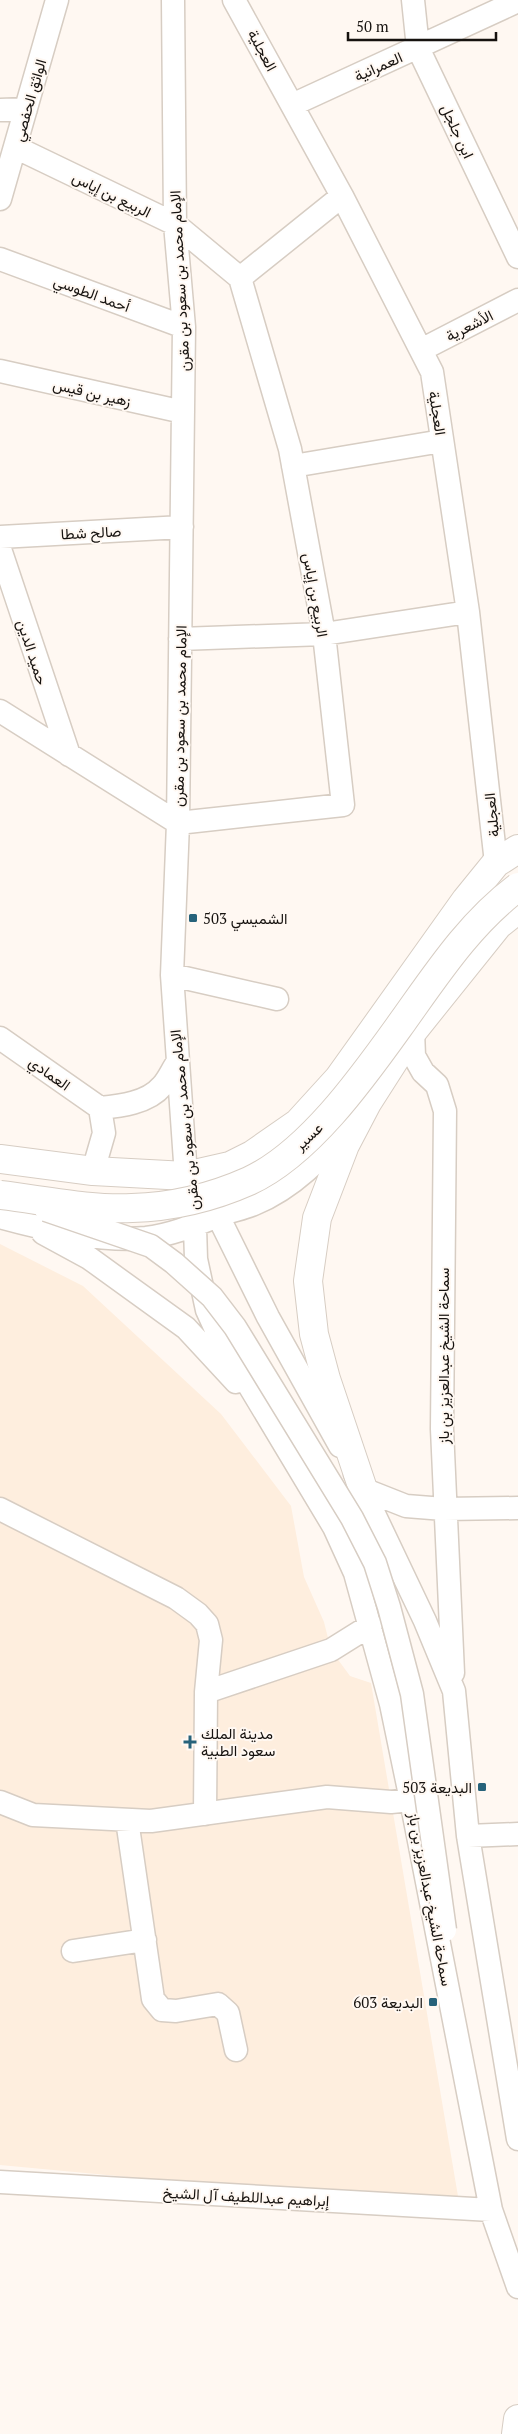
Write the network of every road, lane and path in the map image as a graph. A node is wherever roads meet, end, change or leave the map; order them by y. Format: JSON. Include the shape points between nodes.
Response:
{"nodes":[{"id":1,"x":57,"y":0,"type":"edge"},
{"id":2,"x":413,"y":0,"type":"edge"},
{"id":3,"x":518,"y":1,"type":"edge"},
{"id":4,"x":233,"y":3,"type":"edge"},
{"id":5,"x":179,"y":4,"type":"edge"},
{"id":6,"x":418,"y":48,"type":"junction"},
{"id":7,"x":292,"y":104,"type":"junction"},
{"id":8,"x":26,"y":109,"type":"junction"},
{"id":9,"x":0,"y":110,"type":"edge"},
{"id":10,"x":15,"y":147,"type":"junction"},
{"id":11,"x":342,"y":196,"type":"junction"},
{"id":12,"x":0,"y":199,"type":"edge"},
{"id":13,"x":174,"y":224,"type":"junction"},
{"id":14,"x":518,"y":257,"type":"edge"},
{"id":15,"x":0,"y":259,"type":"edge"},
{"id":16,"x":240,"y":278,"type":"junction"},
{"id":17,"x":518,"y":300,"type":"edge"},
{"id":18,"x":184,"y":327,"type":"junction"},
{"id":19,"x":420,"y":350,"type":"junction"},
{"id":20,"x":0,"y":371,"type":"edge"},
{"id":21,"x":183,"y":412,"type":"junction"},
{"id":22,"x":442,"y":441,"type":"junction"},
{"id":23,"x":293,"y":466,"type":"junction"},
{"id":24,"x":182,"y":527,"type":"junction"},
{"id":25,"x":0,"y":537,"type":"edge"},
{"id":26,"x":0,"y":549,"type":"edge"},
{"id":27,"x":468,"y":612,"type":"junction"},
{"id":28,"x":324,"y":634,"type":"junction"},
{"id":29,"x":180,"y":639,"type":"junction"},
{"id":30,"x":0,"y":711,"type":"edge"},
{"id":31,"x":69,"y":755,"type":"junction"},
{"id":32,"x":178,"y":823,"type":"junction"},
{"id":33,"x":507,"y":856,"type":"edge"},
{"id":34,"x":518,"y":886,"type":"edge"},
{"id":35,"x":518,"y":909,"type":"edge"},
{"id":36,"x":172,"y":975,"type":"junction"},
{"id":37,"x":277,"y":999,"type":"dead end"},
{"id":38,"x":414,"y":1031,"type":"junction"},
{"id":39,"x":0,"y":1038,"type":"edge"},
{"id":40,"x":177,"y":1063,"type":"junction"},
{"id":41,"x":367,"y":1103,"type":"junction"},
{"id":42,"x":100,"y":1108,"type":"junction"},
{"id":43,"x":0,"y":1153,"type":"edge"},
{"id":44,"x":0,"y":1159,"type":"edge"},
{"id":45,"x":93,"y":1171,"type":"junction"},
{"id":46,"x":186,"y":1176,"type":"junction"},
{"id":47,"x":0,"y":1196,"type":"edge"},
{"id":48,"x":0,"y":1217,"type":"edge"},
{"id":49,"x":207,"y":1221,"type":"junction"},
{"id":50,"x":27,"y":1224,"type":"junction"},
{"id":51,"x":265,"y":1415,"type":"junction"},
{"id":52,"x":363,"y":1489,"type":"junction"},
{"id":53,"x":518,"y":1508,"type":"edge"},
{"id":54,"x":0,"y":1509,"type":"edge"},
{"id":55,"x":444,"y":1509,"type":"junction"},
{"id":56,"x":371,"y":1626,"type":"junction"},
{"id":57,"x":454,"y":1691,"type":"junction"},
{"id":58,"x":206,"y":1692,"type":"junction"},
{"id":59,"x":412,"y":1800,"type":"junction"},
{"id":60,"x":0,"y":1802,"type":"edge"},
{"id":61,"x":205,"y":1814,"type":"junction"},
{"id":62,"x":128,"y":1820,"type":"junction"},
{"id":63,"x":518,"y":1834,"type":"edge"},
{"id":64,"x":468,"y":1836,"type":"junction"},
{"id":65,"x":144,"y":1940,"type":"junction"},
{"id":66,"x":73,"y":1951,"type":"dead end"},
{"id":67,"x":236,"y":2050,"type":"dead end"},
{"id":68,"x":518,"y":2138,"type":"edge"},
{"id":69,"x":0,"y":2182,"type":"edge"},
{"id":70,"x":491,"y":2210,"type":"junction"},
{"id":71,"x":518,"y":2287,"type":"edge"},
{"id":72,"x":518,"y":2419,"type":"edge"},
{"id":73,"x":516,"y":2434,"type":"edge"}],
"edges":[{"from":1,"to":8,"type":"street","name":"الواثق الحفصي"},
{"from":2,"to":6,"type":"street","name":"ابن جلجل"},
{"from":3,"to":6,"type":"street","name":"العمرانية"},
{"from":4,"to":7,"type":"street","name":"العجلية"},
{"from":5,"to":13,"type":"street","name":"الإمام محمد بن سعود بن مقرن"},
{"from":6,"to":7,"type":"street","name":"العمرانية"},
{"from":6,"to":14,"type":"street","name":"ابن جلجل"},
{"from":7,"to":11,"type":"street","name":"العجلية"},
{"from":8,"to":9,"type":"street"},
{"from":8,"to":10,"type":"street","name":"الواثق الحفصي"},
{"from":10,"to":12,"type":"street","name":"الواثق الحفصي"},
{"from":10,"to":13,"type":"street","name":"الربيع بن إياس"},
{"from":11,"to":16,"type":"street"},
{"from":11,"to":19,"type":"street","name":"العجلية"},
{"from":13,"to":16,"type":"street","name":"الربيع بن إياس"},
{"from":13,"to":18,"type":"street","name":"الإمام محمد بن سعود بن مقرن"},
{"from":15,"to":18,"type":"street","name":"أحمد الطوسي"},
{"from":16,"to":23,"type":"street","name":"الربيع بن إياس"},
{"from":17,"to":19,"type":"street","name":"الأشعرية"},
{"from":18,"to":21,"type":"street","name":"الإمام محمد بن سعود بن مقرن"},
{"from":19,"to":22,"type":"street","name":"العجلية","via":[[432,372]]},
{"from":20,"to":21,"type":"street","name":"زهير بن قيس"},
{"from":21,"to":24,"type":"street","name":"الإمام محمد بن سعود بن مقرن"},
{"from":22,"to":23,"type":"street"},
{"from":22,"to":27,"type":"street","name":"العجلية"},
{"from":23,"to":28,"type":"street","name":"الربيع بن إياس"},
{"from":24,"to":25,"type":"street","name":"صالح شطا"},
{"from":24,"to":29,"type":"street","name":"الإمام محمد بن سعود بن مقرن"},
{"from":26,"to":31,"type":"street","name":"حميد الدين"},
{"from":27,"to":28,"type":"street"},
{"from":27,"to":33,"type":"street","name":"العجلية"},
{"from":28,"to":29,"type":"street"},
{"from":28,"to":32,"type":"street","name":"الربيع بن إياس","via":[[343,805]]},
{"from":29,"to":32,"type":"street","name":"الإمام محمد بن سعود بن مقرن"},
{"from":30,"to":31,"type":"street"},
{"from":31,"to":32,"type":"street"},
{"from":32,"to":36,"type":"street","name":"الإمام محمد بن سعود بن مقرن"},
{"from":33,"to":46,"type":"main road","via":[[466,900],[340,1078],[298,1123],[252,1155]]},
{"from":34,"to":47,"type":"main road","name":"عسير","bridge":true,"via":[[494,904],[458,944],[372,1065],[333,1110],[283,1159],[250,1180],[166,1206],[130,1208]]},
{"from":35,"to":38,"type":"main road","name":"سماحة الشيخ عبدالعزيز بن باز","via":[[498,925]]},
{"from":36,"to":37,"type":"street"},
{"from":36,"to":40,"type":"street","name":"الإمام محمد بن سعود بن مقرن"},
{"from":38,"to":41,"type":"main road","name":"سماحة الشيخ عبدالعزيز بن باز"},
{"from":38,"to":55,"type":"street","name":"سماحة الشيخ عبدالعزيز بن باز","via":[[414,1056],[423,1072],[437,1085],[444,1110]]},
{"from":39,"to":42,"type":"street","name":"العمادي"},
{"from":40,"to":42,"type":"street","via":[[162,1087],[152,1094],[129,1104]]},
{"from":40,"to":46,"type":"street","name":"الإمام محمد بن سعود بن مقرن"},
{"from":41,"to":49,"type":"street","name":"عسير","via":[[333,1145],[280,1191]]},
{"from":41,"to":52,"type":"main road","name":"سماحة الشيخ عبدالعزيز بن باز","via":[[338,1159],[318,1218],[308,1281],[314,1334]]},
{"from":42,"to":45,"type":"street","via":[[104,1133]]},
{"from":43,"to":45,"type":"street"},
{"from":44,"to":45,"type":"main road"},
{"from":45,"to":46,"type":"main road"},
{"from":46,"to":49,"type":"main road","name":"سماحة الشيخ عبدالعزيز بن باز"},
{"from":47,"to":70,"type":"street","bridge":true,"via":[[151,1246],[212,1297],[260,1366],[352,1518],[375,1564],[412,1694],[445,1930]]},
{"from":48,"to":50,"type":"street"},
{"from":49,"to":50,"type":"street","name":"عسير","via":[[146,1238]]},
{"from":49,"to":51,"type":"street","name":"الإمام محمد بن سعود بن مقرن","via":[[196,1258],[207,1310]]},
{"from":49,"to":52,"type":"street","name":"سماحة الشيخ عبدالعزيز بن باز","via":[[268,1316]]},
{"from":50,"to":51,"type":"street","via":[[90,1258],[186,1328]]},
{"from":51,"to":56,"type":"street","name":"سماحة الشيخ عبدالعزيز بن باز","via":[[334,1527],[355,1573]]},
{"from":52,"to":55,"type":"street","via":[[406,1506]]},
{"from":52,"to":57,"type":"street","name":"سماحة الشيخ عبدالعزيز بن باز","via":[[426,1621]]},
{"from":53,"to":55,"type":"street"},
{"from":54,"to":58,"type":"street","via":[[176,1598],[198,1614],[207,1624],[211,1640]]},
{"from":55,"to":57,"type":"street","name":"سماحة الشيخ عبدالعزيز بن باز"},
{"from":56,"to":58,"type":"street","via":[[331,1650]]},
{"from":56,"to":59,"type":"street","name":"سماحة الشيخ عبدالعزيز بن باز"},
{"from":57,"to":64,"type":"street","name":"سماحة الشيخ عبدالعزيز بن باز"},
{"from":58,"to":61,"type":"street"},
{"from":59,"to":61,"type":"street","via":[[391,1802],[326,1797]]},
{"from":59,"to":70,"type":"street","name":"سماحة الشيخ عبدالعزيز بن باز"},
{"from":60,"to":62,"type":"street","via":[[33,1815]]},
{"from":61,"to":62,"type":"street","via":[[151,1821]]},
{"from":62,"to":65,"type":"street"},
{"from":63,"to":64,"type":"street"},
{"from":64,"to":68,"type":"street","name":"سماحة الشيخ عبدالعزيز بن باز"},
{"from":65,"to":66,"type":"street"},
{"from":65,"to":67,"type":"street","via":[[153,1999],[162,2010],[218,2004],[228,2013]]},
{"from":69,"to":70,"type":"street","name":"إبراهيم عبداللطيف آل الشيخ"},
{"from":70,"to":71,"type":"street","name":"سماحة الشيخ عبدالعزيز بن باز"},
{"from":72,"to":73,"type":"main road"}]}
